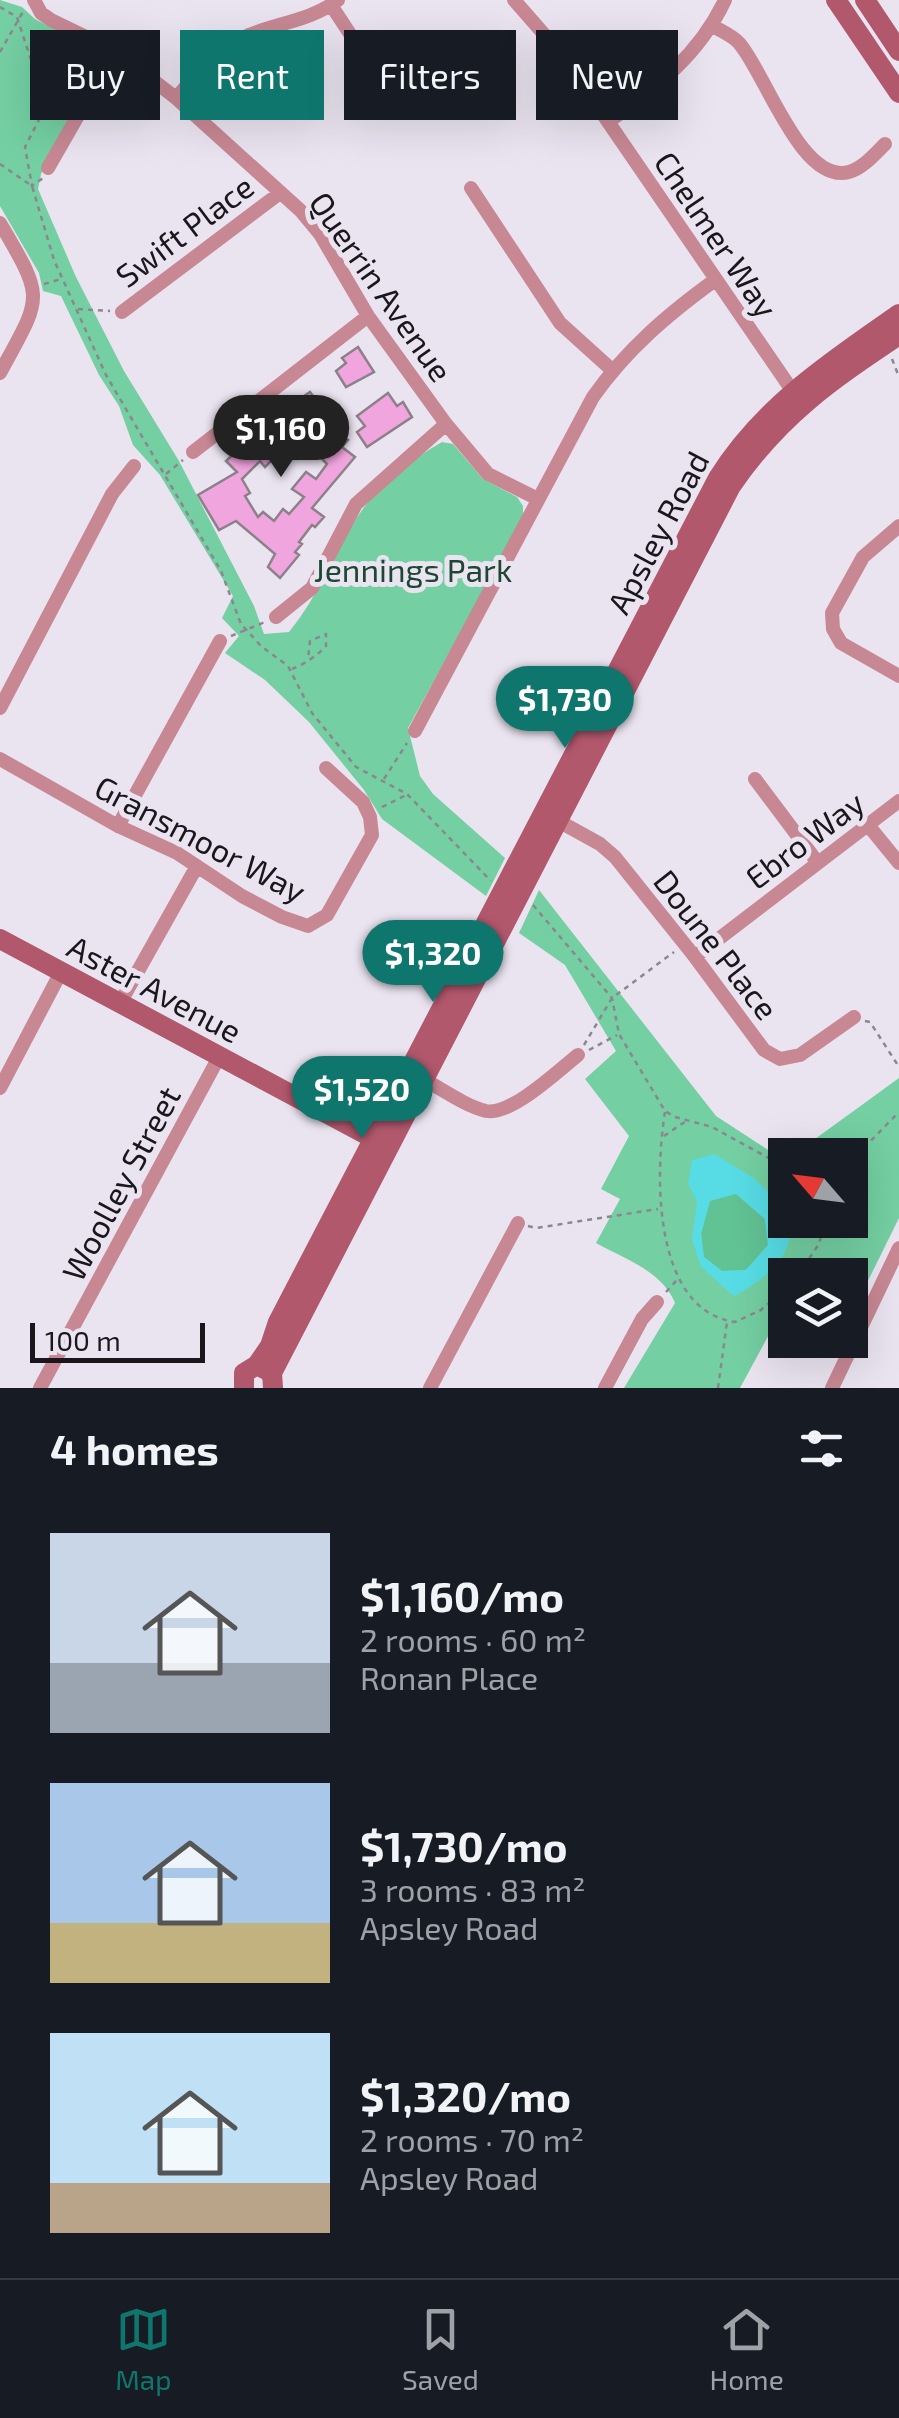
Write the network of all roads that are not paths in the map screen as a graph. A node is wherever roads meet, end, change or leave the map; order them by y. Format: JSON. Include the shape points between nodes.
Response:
{"nodes":[{"id":1,"x":725,"y":0,"type":"edge"},
{"id":2,"x":836,"y":0,"type":"edge"},
{"id":3,"x":864,"y":0,"type":"edge"},
{"id":4,"x":518,"y":1,"type":"edge"},
{"id":5,"x":334,"y":3,"type":"edge"},
{"id":6,"x":30,"y":4,"type":"edge"},
{"id":7,"x":713,"y":26,"type":"junction"},
{"id":8,"x":71,"y":30,"type":"edge"},
{"id":9,"x":350,"y":30,"type":"edge"},
{"id":10,"x":899,"y":52,"type":"edge"},
{"id":11,"x":160,"y":86,"type":"edge"},
{"id":12,"x":899,"y":94,"type":"edge"},
{"id":13,"x":176,"y":98,"type":"junction"},
{"id":14,"x":75,"y":120,"type":"edge"},
{"id":15,"x":608,"y":122,"type":"junction"},
{"id":16,"x":885,"y":144,"type":"dead end"},
{"id":17,"x":48,"y":168,"type":"dead end"},
{"id":18,"x":471,"y":188,"type":"dead end"},
{"id":19,"x":280,"y":192,"type":"junction"},
{"id":20,"x":0,"y":223,"type":"edge"},
{"id":21,"x":714,"y":280,"type":"junction"},
{"id":22,"x":122,"y":312,"type":"road end"},
{"id":23,"x":899,"y":314,"type":"edge"},
{"id":24,"x":368,"y":316,"type":"junction"},
{"id":25,"x":899,"y":335,"type":"edge"},
{"id":26,"x":612,"y":370,"type":"junction"},
{"id":27,"x":0,"y":374,"type":"edge"},
{"id":28,"x":796,"y":397,"type":"junction"},
{"id":29,"x":446,"y":424,"type":"junction"},
{"id":30,"x":193,"y":452,"type":"road end"},
{"id":31,"x":134,"y":466,"type":"dead end"},
{"id":32,"x":538,"y":499,"type":"junction"},
{"id":33,"x":899,"y":526,"type":"edge"},
{"id":34,"x":276,"y":617,"type":"road end"},
{"id":35,"x":220,"y":641,"type":"road end"},
{"id":36,"x":899,"y":676,"type":"edge"},
{"id":37,"x":0,"y":708,"type":"edge"},
{"id":38,"x":415,"y":731,"type":"road end"},
{"id":39,"x":0,"y":759,"type":"edge"},
{"id":40,"x":326,"y":768,"type":"dead end"},
{"id":41,"x":755,"y":779,"type":"dead end"},
{"id":42,"x":899,"y":801,"type":"edge"},
{"id":43,"x":550,"y":816,"type":"junction"},
{"id":44,"x":868,"y":824,"type":"junction"},
{"id":45,"x":118,"y":826,"type":"junction"},
{"id":46,"x":818,"y":863,"type":"junction"},
{"id":47,"x":899,"y":863,"type":"edge"},
{"id":48,"x":196,"y":866,"type":"junction"},
{"id":49,"x":0,"y":939,"type":"edge"},
{"id":50,"x":695,"y":956,"type":"junction"},
{"id":51,"x":62,"y":972,"type":"junction"},
{"id":52,"x":120,"y":1004,"type":"junction"},
{"id":53,"x":854,"y":1017,"type":"road end"},
{"id":54,"x":578,"y":1054,"type":"road end"},
{"id":55,"x":220,"y":1057,"type":"junction"},
{"id":56,"x":423,"y":1079,"type":"junction"},
{"id":57,"x":0,"y":1088,"type":"edge"},
{"id":58,"x":380,"y":1142,"type":"junction"},
{"id":59,"x":518,"y":1224,"type":"road end"},
{"id":60,"x":899,"y":1248,"type":"edge"},
{"id":61,"x":656,"y":1302,"type":"road end"},
{"id":62,"x":271,"y":1379,"type":"edge"},
{"id":63,"x":40,"y":1388,"type":"edge"},
{"id":64,"x":244,"y":1388,"type":"edge"},
{"id":65,"x":430,"y":1388,"type":"edge"},
{"id":66,"x":605,"y":1388,"type":"edge"},
{"id":67,"x":832,"y":1388,"type":"edge"}],
"edges":[{"from":1,"to":7,"type":"street"},
{"from":2,"to":12,"type":"main road"},
{"from":3,"to":10,"type":"main road"},
{"from":4,"to":15,"type":"street","name":"Chelmer Way"},
{"from":5,"to":9,"type":"street"},
{"from":5,"to":13,"type":"street","via":[[244,37]]},
{"from":6,"to":8,"type":"street","name":"Querrin Avenue"},
{"from":7,"to":15,"type":"street","via":[[668,78]]},
{"from":7,"to":16,"type":"street","via":[[738,42],[809,159],[831,173],[850,172]]},
{"from":11,"to":13,"type":"street","name":"Querrin Avenue"},
{"from":13,"to":19,"type":"street","name":"Querrin Avenue"},
{"from":14,"to":17,"type":"street"},
{"from":15,"to":21,"type":"street","name":"Chelmer Way"},
{"from":18,"to":26,"type":"street","via":[[560,322]]},
{"from":19,"to":22,"type":"street","name":"Swift Place"},
{"from":19,"to":24,"type":"street","name":"Querrin Avenue","via":[[320,234]]},
{"from":20,"to":27,"type":"street","via":[[34,288],[34,310]]},
{"from":21,"to":26,"type":"street","via":[[654,326]]},
{"from":21,"to":28,"type":"street","name":"Chelmer Way"},
{"from":23,"to":28,"type":"main road","name":"Apsley Road"},
{"from":24,"to":29,"type":"street","name":"Querrin Avenue"},
{"from":24,"to":30,"type":"street"},
{"from":25,"to":28,"type":"main road","name":"Apsley Road"},
{"from":26,"to":32,"type":"street"},
{"from":28,"to":43,"type":"main road","name":"Apsley Road","via":[[731,486]]},
{"from":29,"to":32,"type":"street","name":"Querrin Avenue","via":[[488,474]]},
{"from":29,"to":34,"type":"street","via":[[356,504],[312,588]]},
{"from":31,"to":37,"type":"street","via":[[112,494]]},
{"from":32,"to":38,"type":"street"},
{"from":33,"to":36,"type":"street","via":[[863,558],[832,614],[832,629],[841,643]]},
{"from":35,"to":45,"type":"street"},
{"from":39,"to":45,"type":"street","name":"Gransmoor Way"},
{"from":40,"to":48,"type":"street","name":"Gransmoor Way","via":[[362,802],[372,835],[327,915],[308,926],[282,917]]},
{"from":41,"to":46,"type":"street"},
{"from":42,"to":44,"type":"street","name":"Ebro Way"},
{"from":43,"to":50,"type":"street","name":"Doune Place","via":[[608,850]]},
{"from":43,"to":56,"type":"main road","name":"Apsley Road"},
{"from":43,"to":58,"type":"main road","name":"Apsley Road"},
{"from":44,"to":46,"type":"street","name":"Ebro Way"},
{"from":44,"to":47,"type":"street"},
{"from":45,"to":48,"type":"street","name":"Gransmoor Way"},
{"from":46,"to":50,"type":"street","name":"Ebro Way"},
{"from":48,"to":52,"type":"street"},
{"from":49,"to":51,"type":"main road","name":"Aster Avenue"},
{"from":50,"to":53,"type":"street","name":"Doune Place","via":[[764,1050],[780,1058],[800,1055]]},
{"from":51,"to":52,"type":"main road","name":"Aster Avenue"},
{"from":51,"to":57,"type":"street"},
{"from":52,"to":55,"type":"main road","name":"Aster Avenue"},
{"from":54,"to":56,"type":"street","via":[[494,1112]]},
{"from":55,"to":58,"type":"main road","name":"Aster Avenue"},
{"from":55,"to":63,"type":"street","name":"Woolley Street"},
{"from":56,"to":58,"type":"main road","name":"Apsley Road"},
{"from":58,"to":62,"type":"main road","name":"Apsley Road","via":[[278,1322],[270,1346]]},
{"from":59,"to":65,"type":"street"},
{"from":60,"to":67,"type":"street"},
{"from":61,"to":66,"type":"street"},
{"from":62,"to":64,"type":"main road","name":"Apsley Road","via":[[244,1373]]}]}
